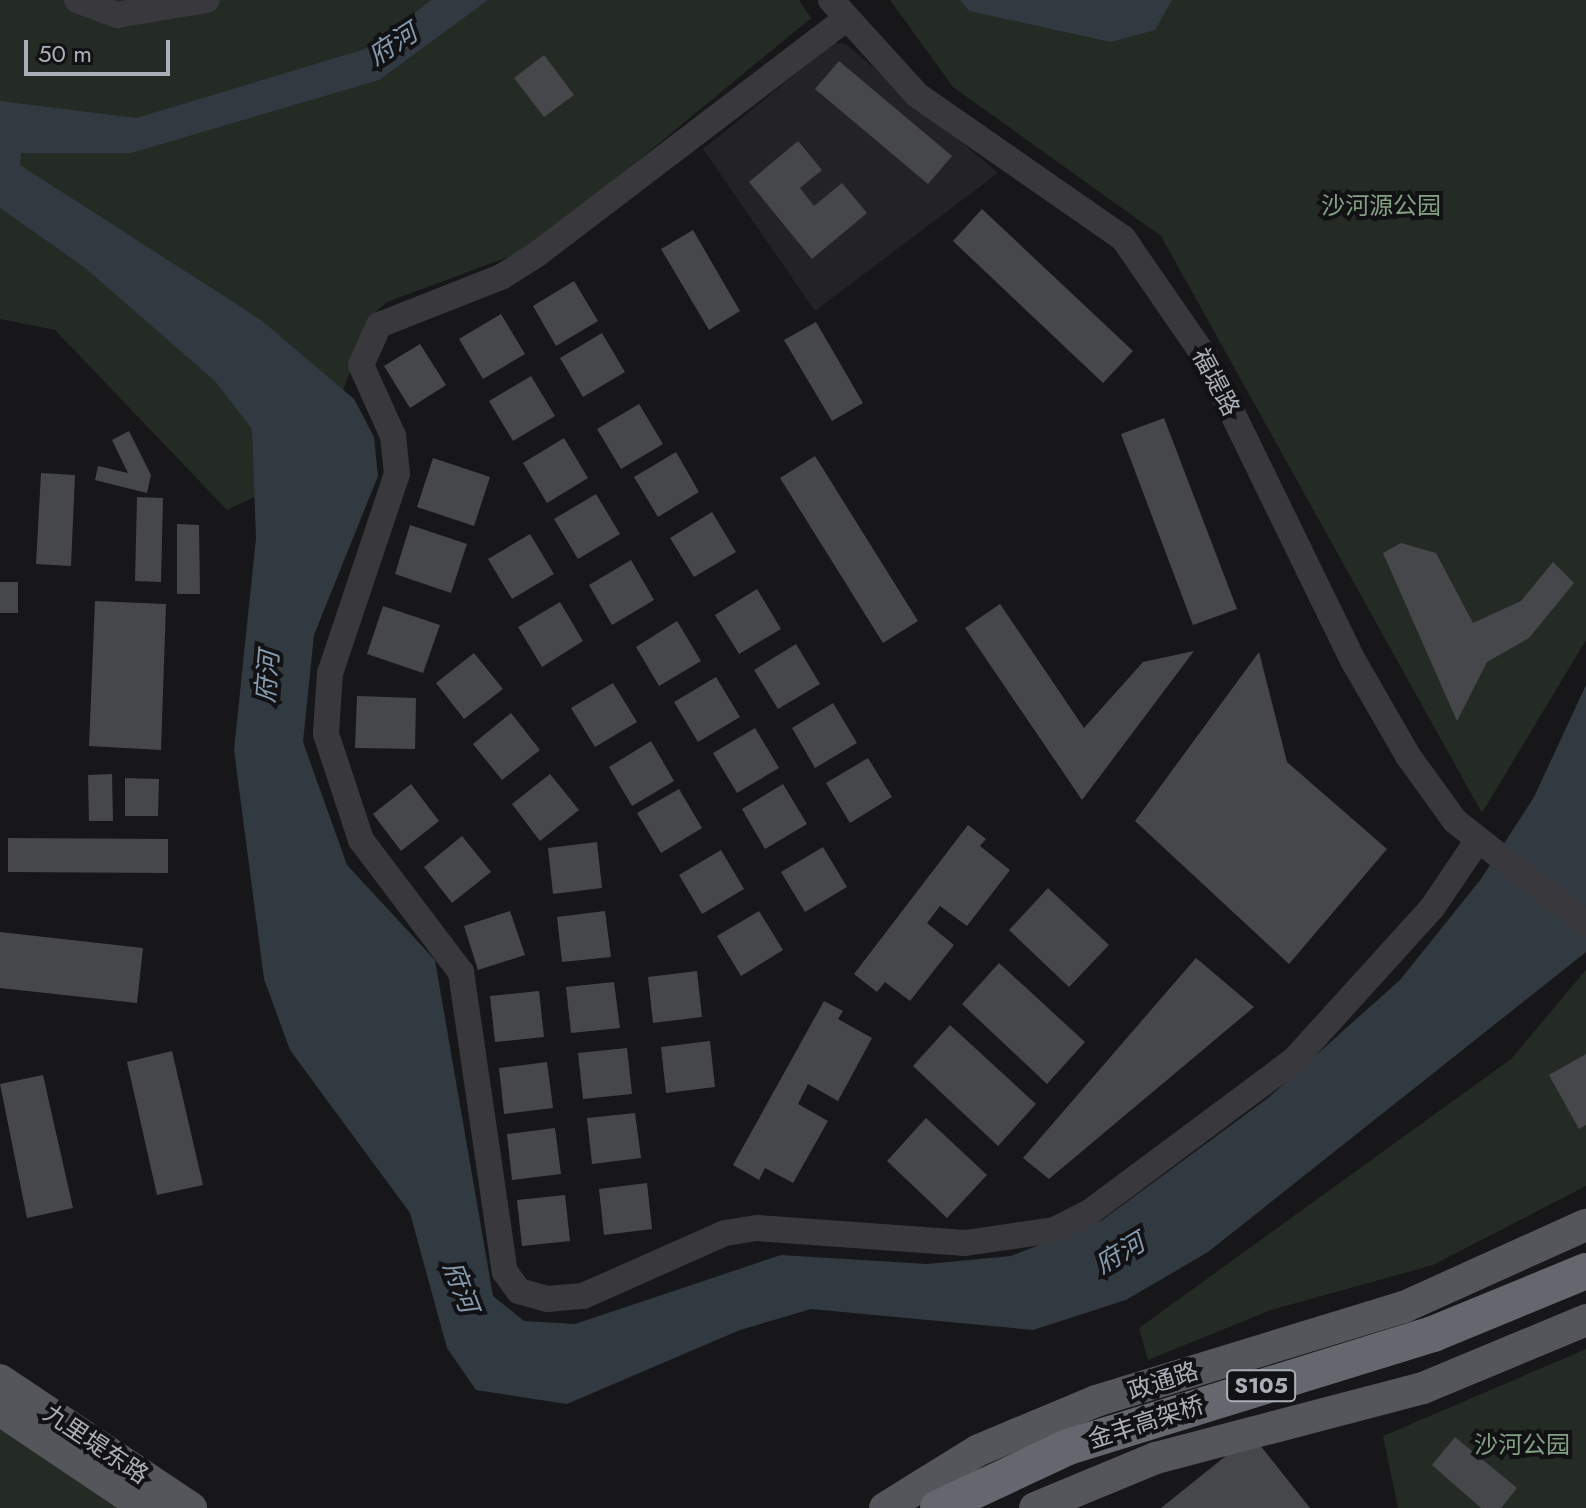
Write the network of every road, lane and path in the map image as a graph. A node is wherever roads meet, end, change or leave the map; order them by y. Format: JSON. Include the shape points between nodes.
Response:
{"nodes":[{"id":1,"x":77,"y":0,"type":"edge"},
{"id":2,"x":207,"y":0,"type":"edge"},
{"id":3,"x":839,"y":9,"type":"edge"},
{"id":4,"x":1486,"y":847,"type":"junction"},
{"id":5,"x":1585,"y":923,"type":"edge"},
{"id":6,"x":1586,"y":1225,"type":"edge"},
{"id":7,"x":1586,"y":1271,"type":"edge"},
{"id":8,"x":1586,"y":1291,"type":"edge"},
{"id":9,"x":1586,"y":1320,"type":"edge"},
{"id":10,"x":0,"y":1380,"type":"edge"},
{"id":11,"x":0,"y":1410,"type":"edge"},
{"id":12,"x":146,"y":1508,"type":"edge"},
{"id":13,"x":191,"y":1508,"type":"edge"},
{"id":14,"x":885,"y":1508,"type":"edge"},
{"id":15,"x":938,"y":1508,"type":"edge"},
{"id":16,"x":980,"y":1508,"type":"edge"},
{"id":17,"x":1035,"y":1508,"type":"edge"}],
"edges":[{"from":1,"to":2,"type":"street","via":[[117,15]]},
{"from":3,"to":4,"type":"street","name":"福堤路","via":[[917,95],[1123,238],[1205,357],[1354,662],[1408,756]]},
{"from":3,"to":4,"type":"street","via":[[563,237],[501,277],[379,325],[361,365],[393,436],[397,474],[330,673],[326,734],[361,840],[461,972],[505,1272],[519,1291],[547,1299],[583,1296],[747,1230],[818,1228],[965,1243],[1054,1230],[1090,1212],[1295,1059]]},
{"from":4,"to":5,"type":"street","name":"福堤路"},
{"from":6,"to":14,"type":"main road","name":"政通路","number":"S105","via":[[1404,1307],[1096,1401],[979,1450]]},
{"from":7,"to":15,"type":"highway","name":"金丰高架桥","number":"S105","via":[[1433,1334],[1068,1447]]},
{"from":8,"to":16,"type":"highway","name":"金丰高架桥","number":"S105","via":[[1424,1355],[1091,1456]]},
{"from":9,"to":17,"type":"main road","via":[[1423,1388],[1156,1458]]},
{"from":10,"to":13,"type":"main road","name":"九里堤东路"},
{"from":11,"to":12,"type":"main road"}]}
